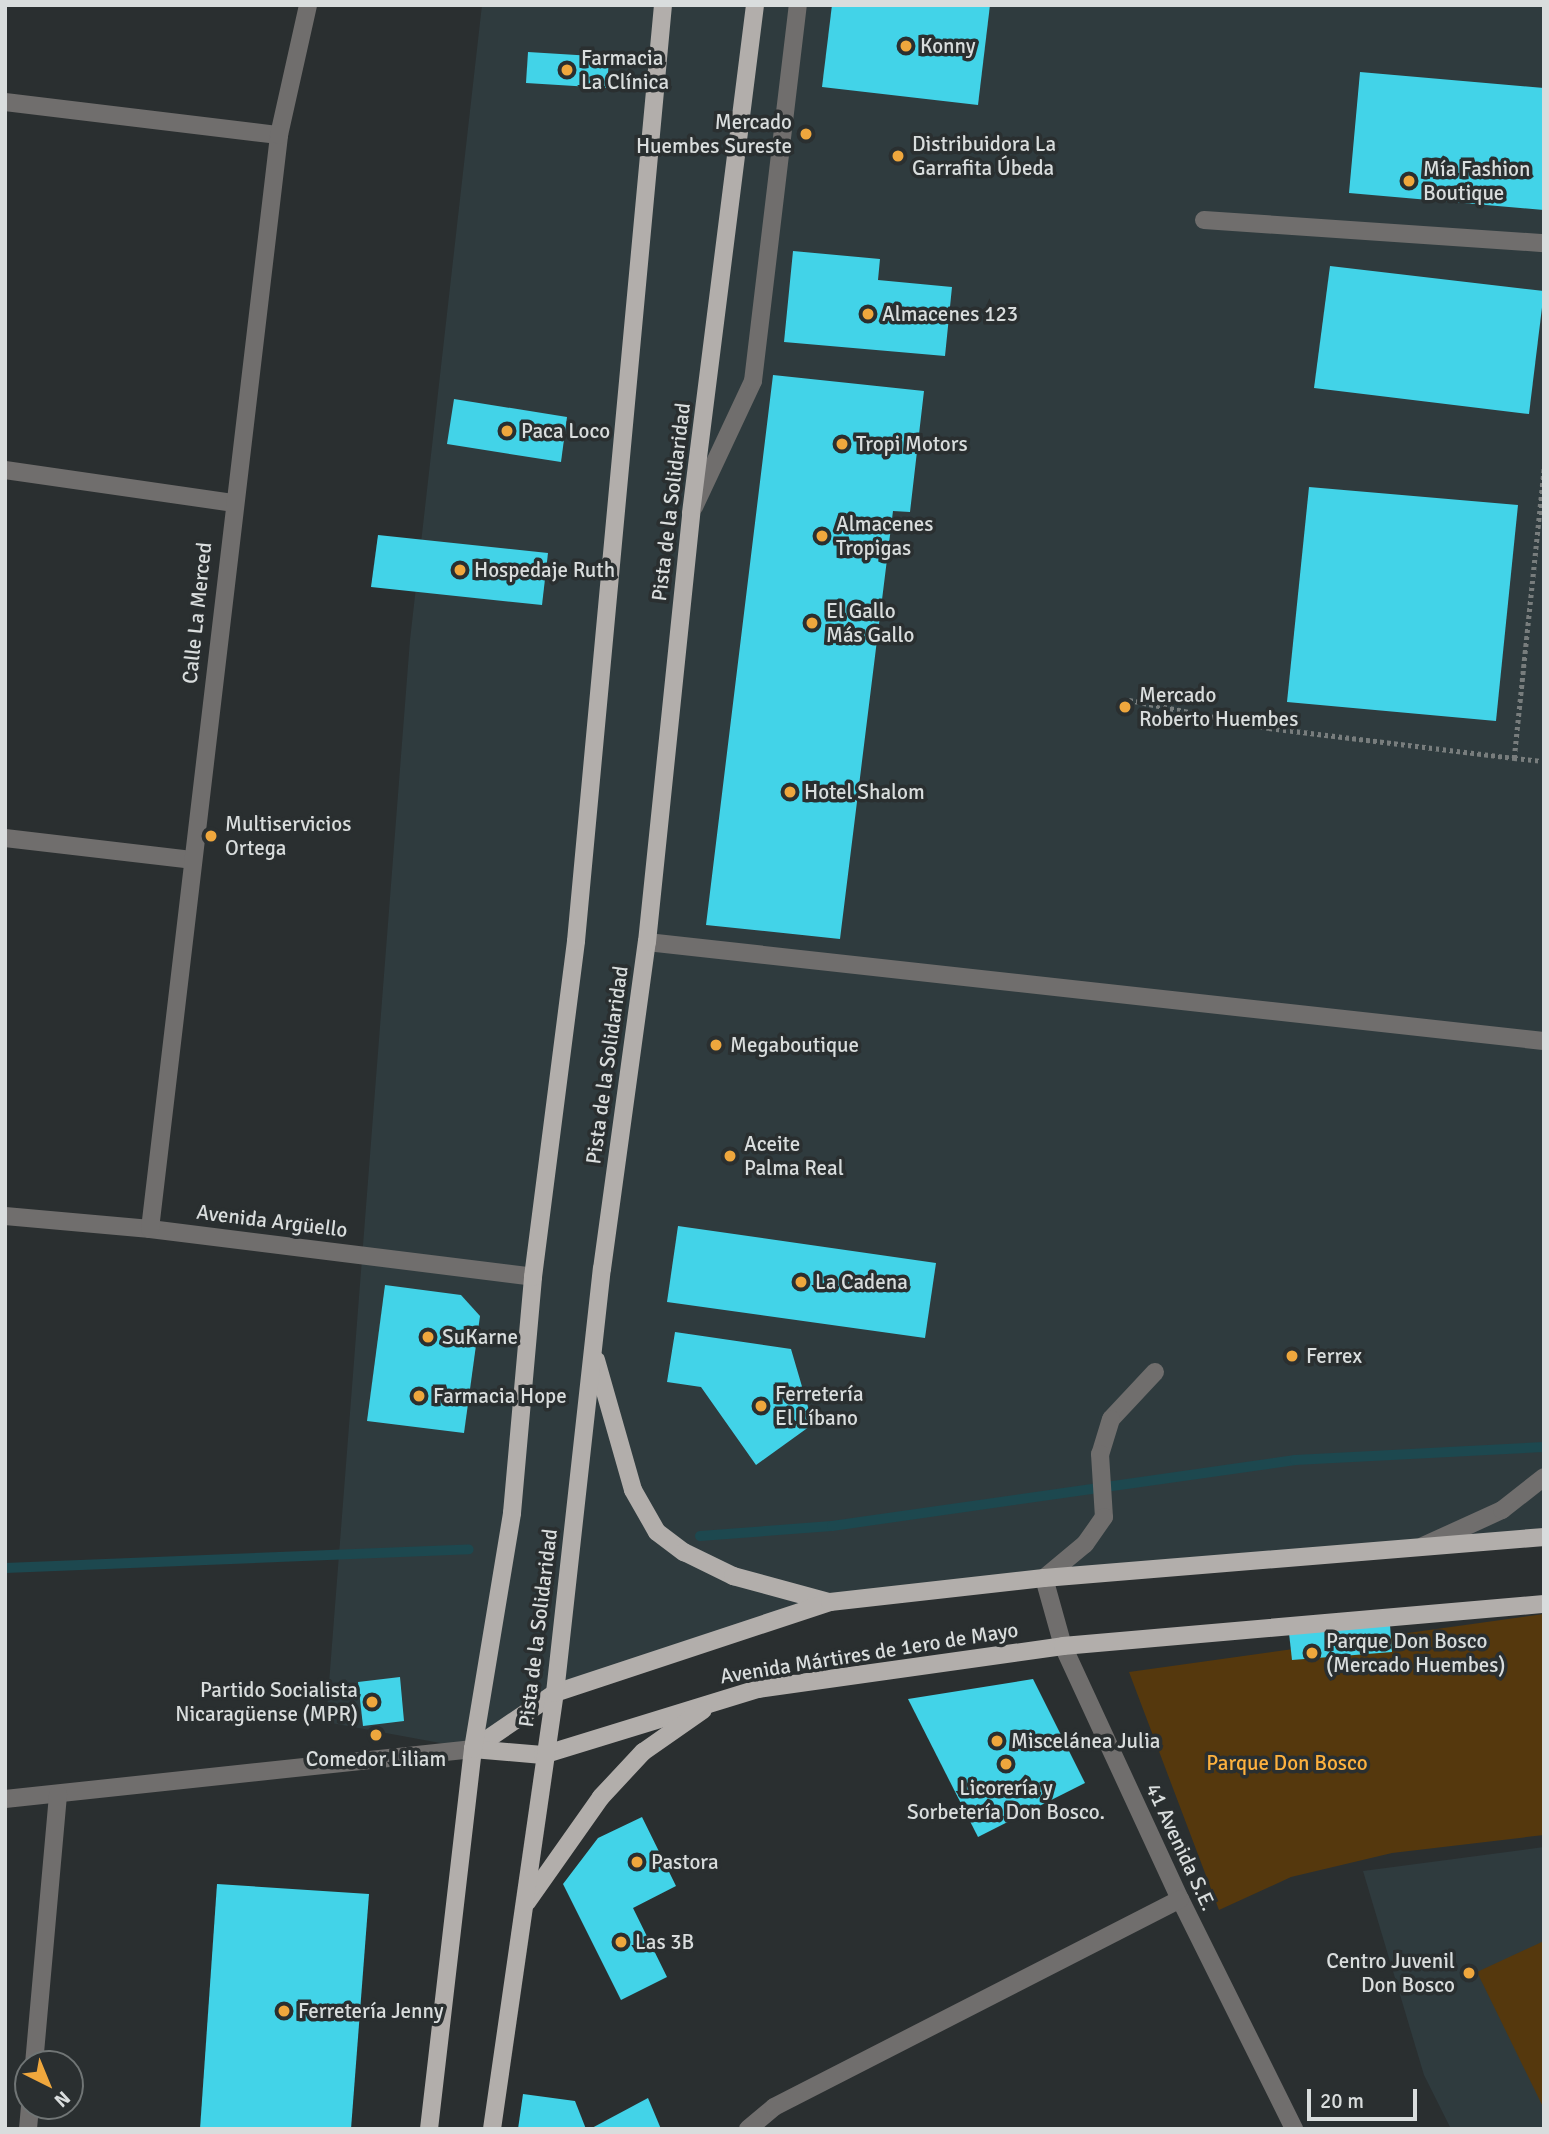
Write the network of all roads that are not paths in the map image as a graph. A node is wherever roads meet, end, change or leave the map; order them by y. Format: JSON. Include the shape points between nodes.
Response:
{"nodes":[{"id":1,"x":308,"y":5,"type":"edge"},
{"id":2,"x":663,"y":5,"type":"edge"},
{"id":3,"x":755,"y":5,"type":"edge"},
{"id":4,"x":798,"y":5,"type":"edge"},
{"id":5,"x":5,"y":103,"type":"edge"},
{"id":6,"x":279,"y":135,"type":"junction"},
{"id":7,"x":1204,"y":220,"type":"dead end"},
{"id":8,"x":1544,"y":243,"type":"edge"},
{"id":9,"x":5,"y":470,"type":"edge"},
{"id":10,"x":233,"y":503,"type":"junction"},
{"id":11,"x":691,"y":513,"type":"junction"},
{"id":12,"x":5,"y":838,"type":"edge"},
{"id":13,"x":192,"y":860,"type":"junction"},
{"id":14,"x":647,"y":942,"type":"junction"},
{"id":15,"x":1544,"y":1041,"type":"edge"},
{"id":16,"x":5,"y":1216,"type":"edge"},
{"id":17,"x":150,"y":1228,"type":"junction"},
{"id":18,"x":533,"y":1277,"type":"junction"},
{"id":19,"x":593,"y":1350,"type":"junction"},
{"id":20,"x":1155,"y":1372,"type":"dead end"},
{"id":21,"x":1544,"y":1477,"type":"edge"},
{"id":22,"x":1544,"y":1537,"type":"edge"},
{"id":23,"x":1418,"y":1549,"type":"junction"},
{"id":24,"x":1044,"y":1578,"type":"junction"},
{"id":25,"x":830,"y":1602,"type":"junction"},
{"id":26,"x":1544,"y":1604,"type":"edge"},
{"id":27,"x":1063,"y":1646,"type":"junction"},
{"id":28,"x":555,"y":1693,"type":"junction"},
{"id":29,"x":719,"y":1699,"type":"junction"},
{"id":30,"x":473,"y":1749,"type":"junction"},
{"id":31,"x":543,"y":1755,"type":"junction"},
{"id":32,"x":58,"y":1794,"type":"junction"},
{"id":33,"x":5,"y":1799,"type":"edge"},
{"id":34,"x":1180,"y":1899,"type":"junction"},
{"id":35,"x":525,"y":1904,"type":"junction"},
{"id":36,"x":35,"y":2050,"type":"edge"},
{"id":37,"x":429,"y":2129,"type":"edge"},
{"id":38,"x":492,"y":2129,"type":"edge"},
{"id":39,"x":748,"y":2129,"type":"edge"},
{"id":40,"x":1294,"y":2129,"type":"edge"}],
"edges":[{"from":1,"to":6,"type":"street","name":"Calle La Merced"},
{"from":2,"to":18,"type":"main road","name":"Pista de la Solidaridad","via":[[576,941]]},
{"from":3,"to":11,"type":"main road","name":"Pista de la Solidaridad"},
{"from":4,"to":11,"type":"street","via":[[753,381]]},
{"from":5,"to":6,"type":"street"},
{"from":6,"to":10,"type":"street","name":"Calle La Merced"},
{"from":7,"to":8,"type":"street"},
{"from":9,"to":10,"type":"street"},
{"from":10,"to":13,"type":"street","name":"Calle La Merced"},
{"from":11,"to":14,"type":"main road","name":"Pista de la Solidaridad"},
{"from":12,"to":13,"type":"street"},
{"from":13,"to":17,"type":"street","name":"Calle La Merced"},
{"from":14,"to":15,"type":"street"},
{"from":14,"to":19,"type":"main road","name":"Pista de la Solidaridad"},
{"from":16,"to":17,"type":"street","name":"Avenida Argüello"},
{"from":17,"to":18,"type":"street","name":"Avenida Argüello"},
{"from":18,"to":30,"type":"main road","name":"Pista de la Solidaridad","via":[[512,1513]]},
{"from":19,"to":25,"type":"main road","via":[[633,1490],[657,1532],[684,1552],[733,1576]]},
{"from":19,"to":28,"type":"main road","name":"Pista de la Solidaridad"},
{"from":20,"to":24,"type":"street","via":[[1111,1419],[1100,1454],[1104,1517],[1085,1544]]},
{"from":21,"to":23,"type":"street","via":[[1502,1510]]},
{"from":22,"to":23,"type":"main road","name":"Avenida Mártires de 1ero de Mayo"},
{"from":23,"to":24,"type":"main road","name":"Avenida Mártires de 1ero de Mayo"},
{"from":24,"to":25,"type":"main road","name":"Avenida Mártires de 1ero de Mayo"},
{"from":24,"to":27,"type":"street","name":"41 Avenida S.E."},
{"from":25,"to":28,"type":"main road","name":"Avenida Mártires de 1ero de Mayo"},
{"from":26,"to":27,"type":"main road","name":"Avenida Mártires de 1ero de Mayo"},
{"from":27,"to":29,"type":"main road","name":"Avenida Mártires de 1ero de Mayo","via":[[758,1689]]},
{"from":27,"to":34,"type":"street","name":"41 Avenida S.E."},
{"from":28,"to":30,"type":"main road","name":"Avenida Mártires de 1ero de Mayo"},
{"from":28,"to":31,"type":"main road","name":"Pista de la Solidaridad"},
{"from":29,"to":31,"type":"main road","name":"Avenida Mártires de 1ero de Mayo"},
{"from":29,"to":35,"type":"main road","via":[[643,1752],[601,1797]]},
{"from":30,"to":31,"type":"main road","name":"Avenida Mártires de 1ero de Mayo"},
{"from":30,"to":32,"type":"street"},
{"from":30,"to":37,"type":"main road","name":"Pista de la Solidaridad"},
{"from":31,"to":35,"type":"main road","name":"Pista de la Solidaridad"},
{"from":32,"to":33,"type":"street"},
{"from":32,"to":36,"type":"street"},
{"from":34,"to":39,"type":"street","via":[[774,2107]]},
{"from":34,"to":40,"type":"street","name":"41 Avenida S.E."},
{"from":35,"to":38,"type":"main road","name":"Pista de la Solidaridad"}]}
